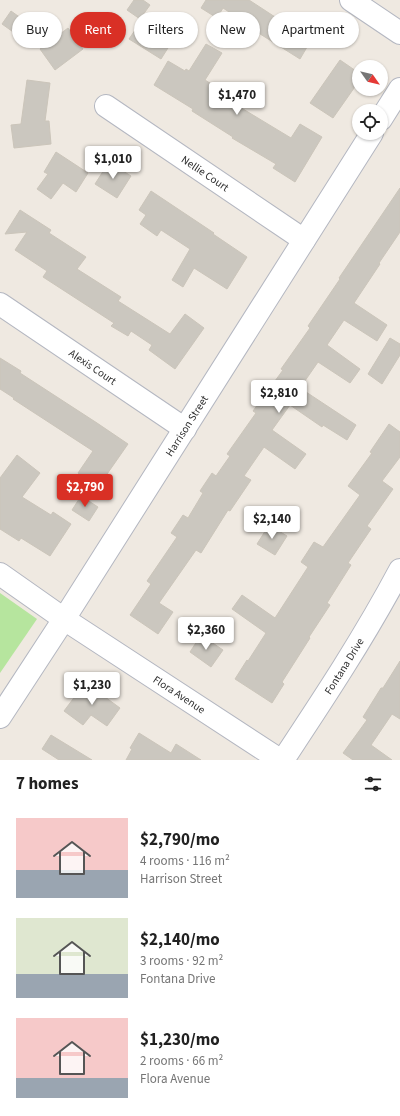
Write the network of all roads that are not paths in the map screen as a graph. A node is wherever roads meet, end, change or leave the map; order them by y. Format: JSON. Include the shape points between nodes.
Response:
{"nodes":[{"id":1,"x":355,"y":1,"type":"edge"},
{"id":2,"x":400,"y":34,"type":"edge"},
{"id":3,"x":400,"y":89,"type":"edge"},
{"id":4,"x":106,"y":106,"type":"dead end"},
{"id":5,"x":388,"y":108,"type":"edge"},
{"id":6,"x":368,"y":140,"type":"edge"},
{"id":7,"x":304,"y":240,"type":"junction"},
{"id":8,"x":0,"y":304,"type":"edge"},
{"id":9,"x":185,"y":429,"type":"junction"},
{"id":10,"x":400,"y":570,"type":"edge"},
{"id":11,"x":0,"y":574,"type":"edge"},
{"id":12,"x":64,"y":619,"type":"junction"},
{"id":13,"x":0,"y":717,"type":"edge"},
{"id":14,"x":281,"y":760,"type":"edge"}],
"edges":[{"from":1,"to":2,"type":"street"},
{"from":3,"to":5,"type":"street"},
{"from":4,"to":7,"type":"street","name":"Nellie Court"},
{"from":6,"to":7,"type":"street","name":"Harrison Street"},
{"from":7,"to":9,"type":"street","name":"Harrison Street"},
{"from":8,"to":9,"type":"street","name":"Alexis Court"},
{"from":9,"to":12,"type":"street","name":"Harrison Street"},
{"from":10,"to":14,"type":"street","name":"Fontana Drive","via":[[380,609],[331,688]]},
{"from":11,"to":12,"type":"street","name":"Flora Avenue"},
{"from":12,"to":13,"type":"street","name":"Harrison Street"},
{"from":12,"to":14,"type":"street","name":"Flora Avenue"}]}
